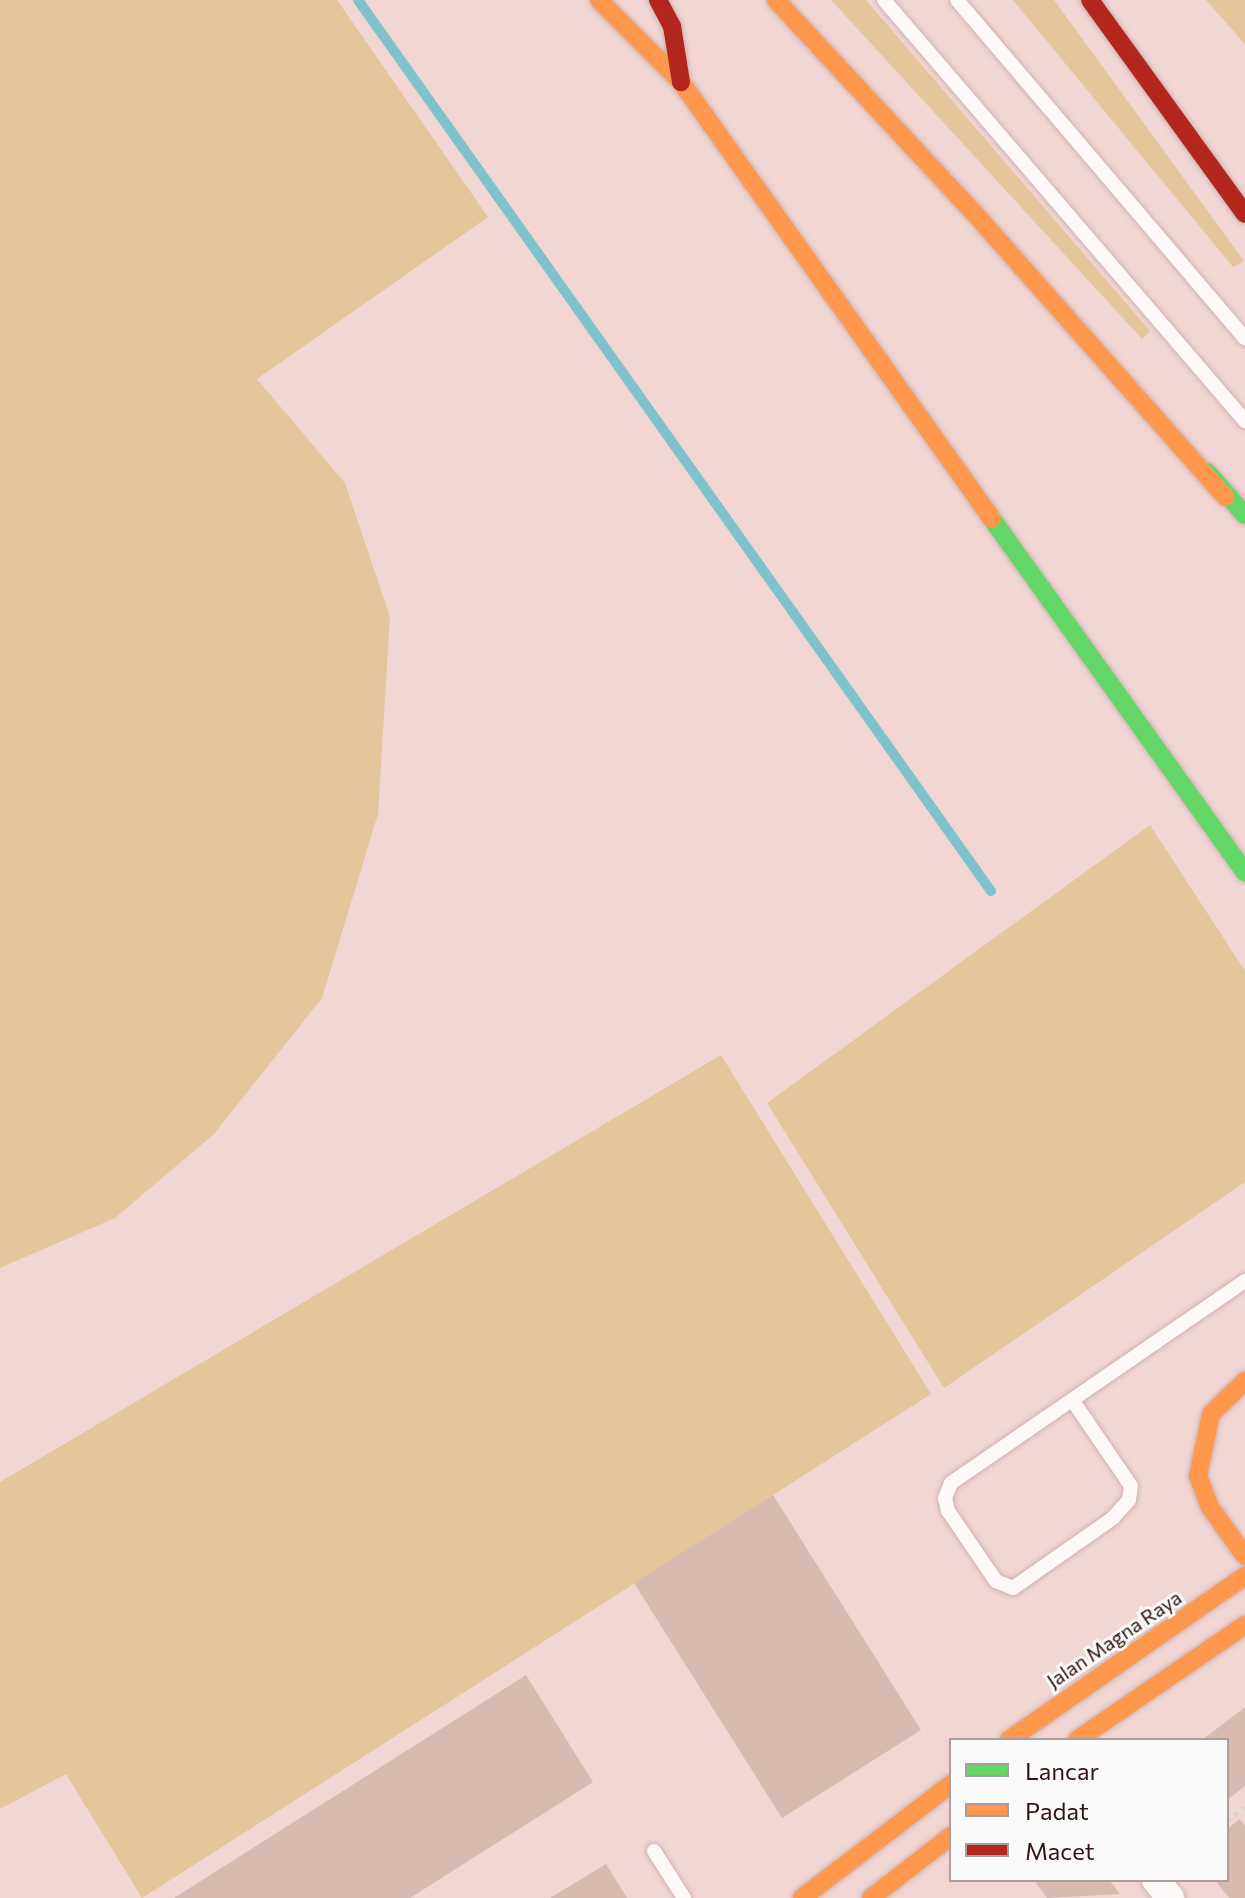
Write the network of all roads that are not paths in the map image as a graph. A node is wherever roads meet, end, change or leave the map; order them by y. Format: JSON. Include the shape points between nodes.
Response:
{"nodes":[{"id":1,"x":599,"y":0,"type":"edge"},
{"id":2,"x":658,"y":0,"type":"edge"},
{"id":3,"x":776,"y":0,"type":"edge"},
{"id":4,"x":884,"y":0,"type":"edge"},
{"id":5,"x":957,"y":0,"type":"edge"},
{"id":6,"x":1090,"y":0,"type":"edge"},
{"id":7,"x":681,"y":82,"type":"junction"},
{"id":8,"x":1245,"y":214,"type":"edge"},
{"id":9,"x":1245,"y":338,"type":"edge"},
{"id":10,"x":1245,"y":421,"type":"edge"},
{"id":11,"x":1207,"y":472,"type":"junction"},
{"id":12,"x":1245,"y":515,"type":"edge"},
{"id":13,"x":1245,"y":527,"type":"edge"},
{"id":14,"x":1223,"y":837,"type":"junction"},
{"id":15,"x":1245,"y":853,"type":"edge"},
{"id":16,"x":1245,"y":873,"type":"edge"},
{"id":17,"x":1245,"y":1281,"type":"edge"},
{"id":18,"x":1245,"y":1381,"type":"edge"},
{"id":19,"x":1073,"y":1401,"type":"junction"},
{"id":20,"x":1245,"y":1556,"type":"edge"},
{"id":21,"x":1245,"y":1576,"type":"edge"},
{"id":22,"x":1245,"y":1625,"type":"edge"},
{"id":23,"x":1035,"y":1720,"type":"junction"},
{"id":24,"x":1012,"y":1738,"type":"edge"},
{"id":25,"x":1048,"y":1738,"type":"edge"},
{"id":26,"x":1080,"y":1738,"type":"edge"},
{"id":27,"x":949,"y":1786,"type":"edge"},
{"id":28,"x":949,"y":1838,"type":"edge"},
{"id":29,"x":654,"y":1851,"type":"dead end"},
{"id":30,"x":1158,"y":1882,"type":"edge"},
{"id":31,"x":684,"y":1898,"type":"edge"},
{"id":32,"x":802,"y":1898,"type":"edge"},
{"id":33,"x":871,"y":1898,"type":"edge"},
{"id":34,"x":1170,"y":1898,"type":"edge"}],
"edges":[{"from":1,"to":7,"type":"main road"},
{"from":2,"to":7,"type":"main road","via":[[672,26]]},
{"from":3,"to":11,"type":"main road"},
{"from":4,"to":10,"type":"lane"},
{"from":5,"to":9,"type":"lane"},
{"from":6,"to":8,"type":"main road"},
{"from":7,"to":14,"type":"main road"},
{"from":11,"to":12,"type":"main road"},
{"from":11,"to":13,"type":"main road"},
{"from":14,"to":15,"type":"main road"},
{"from":14,"to":16,"type":"main road"},
{"from":17,"to":19,"type":"lane"},
{"from":18,"to":20,"type":"main road","via":[[1211,1414],[1198,1476],[1210,1507]]},
{"from":19,"to":19,"type":"lane","via":[[1131,1486],[1129,1500],[1113,1518],[1013,1588],[996,1581],[948,1511],[945,1498],[951,1483]]},
{"from":21,"to":23,"type":"main road","name":"Jalan Magna Raya"},
{"from":22,"to":26,"type":"main road"},
{"from":23,"to":24,"type":"main road","name":"Jalan Magna Raya"},
{"from":23,"to":25,"type":"lane"},
{"from":27,"to":32,"type":"main road"},
{"from":28,"to":33,"type":"main road"},
{"from":29,"to":31,"type":"lane"},
{"from":30,"to":34,"type":"street"}]}
